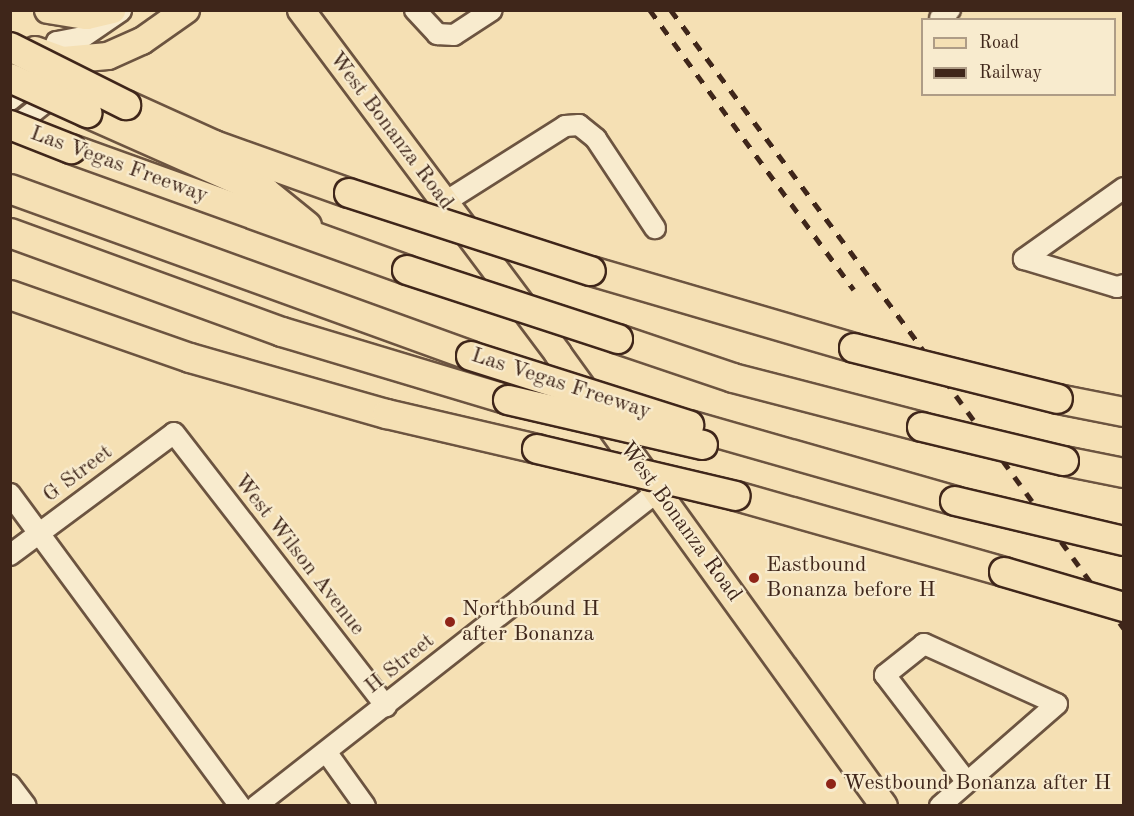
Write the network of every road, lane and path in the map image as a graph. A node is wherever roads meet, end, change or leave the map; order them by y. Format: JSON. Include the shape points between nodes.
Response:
{"nodes":[{"id":1,"x":48,"y":10,"type":"edge"},
{"id":2,"x":112,"y":10,"type":"edge"},
{"id":3,"x":122,"y":10,"type":"edge"},
{"id":4,"x":186,"y":10,"type":"edge"},
{"id":5,"x":301,"y":10,"type":"edge"},
{"id":6,"x":416,"y":10,"type":"edge"},
{"id":7,"x":492,"y":10,"type":"edge"},
{"id":8,"x":10,"y":39,"type":"edge"},
{"id":9,"x":10,"y":47,"type":"edge"},
{"id":10,"x":121,"y":51,"type":"junction"},
{"id":11,"x":51,"y":57,"type":"junction"},
{"id":12,"x":10,"y":78,"type":"edge"},
{"id":13,"x":10,"y":100,"type":"edge"},
{"id":14,"x":10,"y":125,"type":"edge"},
{"id":15,"x":10,"y":130,"type":"edge"},
{"id":16,"x":1124,"y":188,"type":"edge"},
{"id":17,"x":13,"y":190,"type":"edge"},
{"id":18,"x":445,"y":202,"type":"junction"},
{"id":19,"x":656,"y":228,"type":"dead end"},
{"id":20,"x":10,"y":233,"type":"edge"},
{"id":21,"x":322,"y":238,"type":"junction"},
{"id":22,"x":1124,"y":285,"type":"edge"},
{"id":23,"x":10,"y":295,"type":"edge"},
{"id":24,"x":1124,"y":412,"type":"edge"},
{"id":25,"x":174,"y":433,"type":"joint"},
{"id":26,"x":696,"y":435,"type":"junction"},
{"id":27,"x":1124,"y":473,"type":"edge"},
{"id":28,"x":658,"y":491,"type":"junction"},
{"id":29,"x":10,"y":494,"type":"edge"},
{"id":30,"x":39,"y":534,"type":"junction"},
{"id":31,"x":1124,"y":541,"type":"edge"},
{"id":32,"x":10,"y":555,"type":"edge"},
{"id":33,"x":1124,"y":607,"type":"edge"},
{"id":34,"x":386,"y":706,"type":"junction"},
{"id":35,"x":327,"y":753,"type":"junction"},
{"id":36,"x":966,"y":781,"type":"junction"},
{"id":37,"x":10,"y":785,"type":"edge"},
{"id":38,"x":26,"y":806,"type":"edge"},
{"id":39,"x":240,"y":806,"type":"edge"},
{"id":40,"x":256,"y":806,"type":"edge"},
{"id":41,"x":364,"y":806,"type":"edge"},
{"id":42,"x":884,"y":806,"type":"edge"},
{"id":43,"x":940,"y":806,"type":"edge"}],
"edges":[{"from":1,"to":2,"type":"main road","via":[[87,16]]},
{"from":3,"to":11,"type":"street","via":[[84,37],[57,42]]},
{"from":4,"to":10,"type":"main road"},
{"from":5,"to":18,"type":"main road","name":"West Bonanza Road"},
{"from":6,"to":7,"type":"street","via":[[437,34],[454,36]]},
{"from":8,"to":11,"type":"main road"},
{"from":9,"to":24,"type":"highway","bridge":true,"via":[[214,145],[348,193],[591,271],[854,348]]},
{"from":10,"to":11,"type":"main road","via":[[88,60]]},
{"from":10,"to":15,"type":"street"},
{"from":11,"to":13,"type":"street","via":[[44,74]]},
{"from":12,"to":21,"type":"highway","bridge":true,"via":[[265,192]]},
{"from":14,"to":21,"type":"highway","name":"Las Vegas Freeway","bridge":true},
{"from":16,"to":22,"type":"street","via":[[1023,259],[1117,287]]},
{"from":17,"to":26,"type":"highway","name":"Las Vegas Freeway","bridge":true},
{"from":18,"to":19,"type":"street","via":[[557,130],[579,125],[596,139]]},
{"from":18,"to":28,"type":"main road","name":"West Bonanza Road"},
{"from":20,"to":26,"type":"highway","bridge":true,"via":[[282,332],[508,400]]},
{"from":21,"to":27,"type":"highway","name":"Las Vegas Freeway","bridge":true,"via":[[733,378],[922,428]]},
{"from":23,"to":33,"type":"highway","bridge":true,"via":[[190,358],[387,414],[736,496]]},
{"from":25,"to":30,"type":"street","name":"G Street"},
{"from":25,"to":34,"type":"street","name":"West Wilson Avenue"},
{"from":26,"to":31,"type":"highway","name":"Las Vegas Freeway","bridge":true},
{"from":28,"to":34,"type":"street","name":"H Street"},
{"from":28,"to":42,"type":"main road","name":"West Bonanza Road"},
{"from":29,"to":30,"type":"street"},
{"from":30,"to":32,"type":"street","name":"G Street"},
{"from":30,"to":39,"type":"street"},
{"from":34,"to":35,"type":"street","name":"H Street"},
{"from":35,"to":40,"type":"street","name":"H Street"},
{"from":35,"to":41,"type":"street"},
{"from":36,"to":36,"type":"street","via":[[1057,704],[924,644],[885,675]]},
{"from":36,"to":43,"type":"street"},
{"from":37,"to":38,"type":"street"}]}
